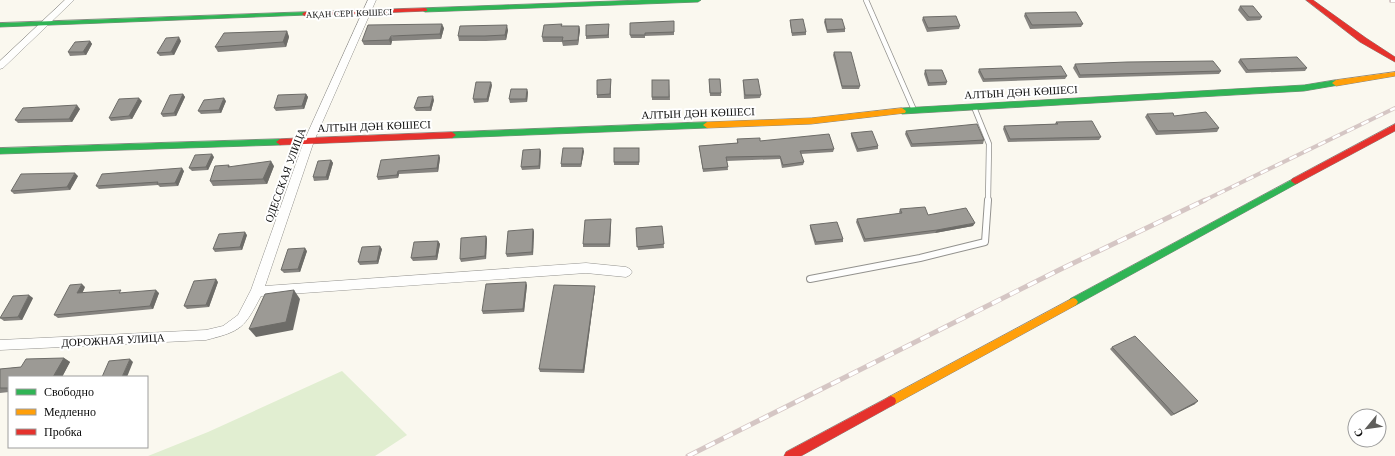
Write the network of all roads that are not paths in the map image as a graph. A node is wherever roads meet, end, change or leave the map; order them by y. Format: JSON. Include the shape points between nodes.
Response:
{"nodes":[{"id":1,"x":70,"y":0,"type":"edge"},
{"id":2,"x":372,"y":0,"type":"edge"},
{"id":3,"x":698,"y":0,"type":"edge"},
{"id":4,"x":866,"y":0,"type":"edge"},
{"id":5,"x":1309,"y":0,"type":"edge"},
{"id":6,"x":366,"y":12,"type":"junction"},
{"id":7,"x":43,"y":23,"type":"junction"},
{"id":8,"x":0,"y":25,"type":"edge"},
{"id":9,"x":1395,"y":60,"type":"edge"},
{"id":10,"x":0,"y":66,"type":"edge"},
{"id":11,"x":1395,"y":74,"type":"edge"},
{"id":12,"x":974,"y":107,"type":"junction"},
{"id":13,"x":914,"y":110,"type":"junction"},
{"id":14,"x":1395,"y":127,"type":"edge"},
{"id":15,"x":309,"y":141,"type":"junction"},
{"id":16,"x":0,"y":151,"type":"edge"},
{"id":17,"x":626,"y":272,"type":"dead end"},
{"id":18,"x":810,"y":279,"type":"dead end"},
{"id":19,"x":257,"y":291,"type":"junction"},
{"id":20,"x":226,"y":330,"type":"joint"},
{"id":21,"x":0,"y":345,"type":"edge"},
{"id":22,"x":790,"y":456,"type":"edge"}],
"edges":[{"from":1,"to":7,"type":"street"},
{"from":2,"to":6,"type":"street","name":"ОДЕССКАЯ УЛИЦА"},
{"from":3,"to":6,"type":"street","name":"АҚАН СЕРІ КӨШЕСІ"},
{"from":4,"to":13,"type":"lane"},
{"from":5,"to":9,"type":"street"},
{"from":6,"to":7,"type":"street","name":"АҚАН СЕРІ КӨШЕСІ"},
{"from":6,"to":15,"type":"street","name":"ОДЕССКАЯ УЛИЦА"},
{"from":7,"to":8,"type":"street","name":"АҚАН СЕРІ КӨШЕСІ"},
{"from":7,"to":10,"type":"street"},
{"from":11,"to":12,"type":"street","name":"АЛТЫН ДӘН КӨШЕСІ","via":[[1304,88]]},
{"from":12,"to":13,"type":"street","name":"АЛТЫН ДӘН КӨШЕСІ"},
{"from":12,"to":18,"type":"lane","via":[[989,144],[986,242],[920,258]]},
{"from":13,"to":15,"type":"street","name":"АЛТЫН ДӘН КӨШЕСІ","via":[[811,121]]},
{"from":14,"to":22,"type":"street"},
{"from":15,"to":16,"type":"street","name":"АЛТЫН ДӘН КӨШЕСІ"},
{"from":15,"to":19,"type":"street","name":"ОДЕССКАЯ УЛИЦА"},
{"from":17,"to":19,"type":"street","via":[[586,268]]},
{"from":19,"to":20,"type":"street","name":"ОДЕССКАЯ УЛИЦА","via":[[242,319]]},
{"from":20,"to":21,"type":"street","name":"ДОРОЖНАЯ УЛИЦА","via":[[206,335]]}]}
